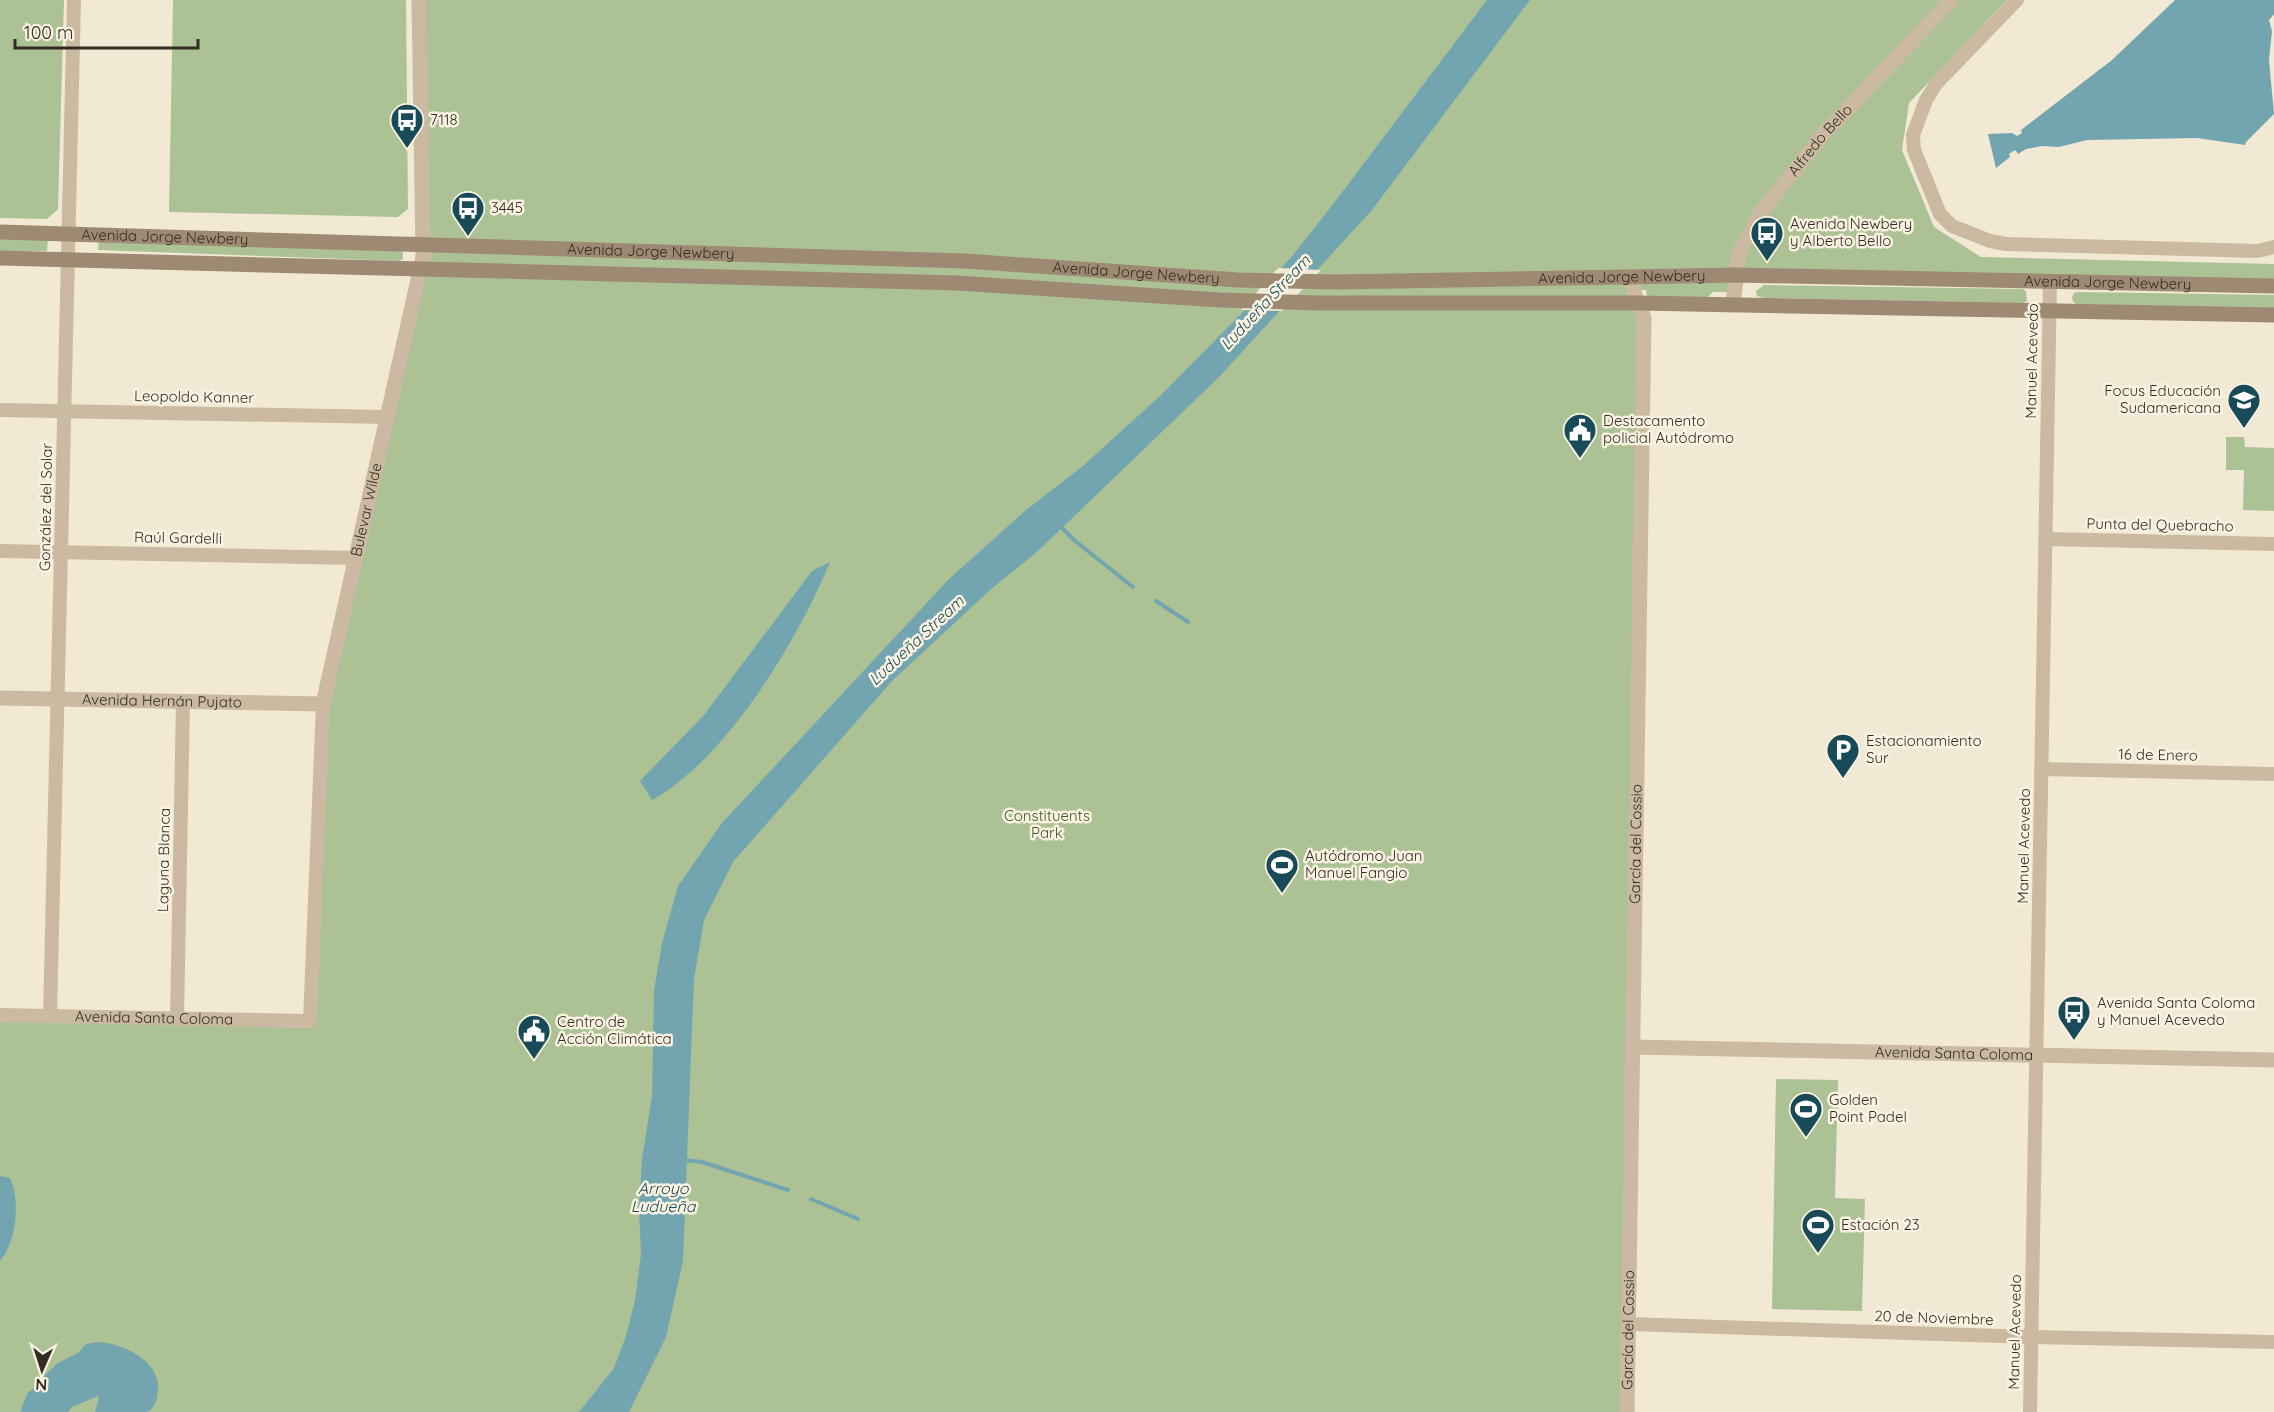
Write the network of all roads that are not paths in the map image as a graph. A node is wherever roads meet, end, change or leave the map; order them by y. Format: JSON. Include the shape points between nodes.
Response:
{"nodes":[{"id":1,"x":74,"y":0,"type":"edge"},
{"id":2,"x":419,"y":0,"type":"edge"},
{"id":3,"x":1951,"y":0,"type":"edge"},
{"id":4,"x":2017,"y":0,"type":"edge"},
{"id":5,"x":0,"y":232,"type":"edge"},
{"id":6,"x":69,"y":233,"type":"junction"},
{"id":7,"x":423,"y":244,"type":"junction"},
{"id":8,"x":2274,"y":247,"type":"edge"},
{"id":9,"x":0,"y":258,"type":"edge"},
{"id":10,"x":69,"y":260,"type":"junction"},
{"id":11,"x":421,"y":269,"type":"junction"},
{"id":12,"x":1736,"y":275,"type":"junction"},
{"id":13,"x":1632,"y":276,"type":"junction"},
{"id":14,"x":2050,"y":281,"type":"junction"},
{"id":15,"x":2274,"y":286,"type":"edge"},
{"id":16,"x":1638,"y":303,"type":"junction"},
{"id":17,"x":1733,"y":305,"type":"junction"},
{"id":18,"x":2050,"y":311,"type":"junction"},
{"id":19,"x":2274,"y":315,"type":"edge"},
{"id":20,"x":0,"y":410,"type":"edge"},
{"id":21,"x":65,"y":411,"type":"junction"},
{"id":22,"x":387,"y":417,"type":"junction"},
{"id":23,"x":2046,"y":539,"type":"junction"},
{"id":24,"x":2274,"y":544,"type":"edge"},
{"id":25,"x":0,"y":551,"type":"edge"},
{"id":26,"x":61,"y":552,"type":"junction"},
{"id":27,"x":356,"y":558,"type":"junction"},
{"id":28,"x":0,"y":698,"type":"edge"},
{"id":29,"x":58,"y":699,"type":"junction"},
{"id":30,"x":183,"y":702,"type":"junction"},
{"id":31,"x":323,"y":704,"type":"junction"},
{"id":32,"x":2042,"y":769,"type":"junction"},
{"id":33,"x":2274,"y":774,"type":"edge"},
{"id":34,"x":0,"y":1015,"type":"edge"},
{"id":35,"x":50,"y":1016,"type":"junction"},
{"id":36,"x":177,"y":1018,"type":"junction"},
{"id":37,"x":310,"y":1021,"type":"joint"},
{"id":38,"x":1633,"y":1047,"type":"junction"},
{"id":39,"x":2036,"y":1055,"type":"junction"},
{"id":40,"x":2274,"y":1060,"type":"edge"},
{"id":41,"x":1629,"y":1324,"type":"junction"},
{"id":42,"x":2031,"y":1337,"type":"junction"},
{"id":43,"x":2274,"y":1342,"type":"edge"},
{"id":44,"x":1627,"y":1412,"type":"edge"},
{"id":45,"x":2030,"y":1412,"type":"edge"}],
"edges":[{"from":1,"to":6,"type":"street","name":"González del Solar"},
{"from":2,"to":7,"type":"street","name":"Bulevar Wilde"},
{"from":3,"to":12,"type":"street","name":"Alfredo Bello","via":[[1821,137],[1762,211],[1739,252]]},
{"from":4,"to":8,"type":"street","via":[[1936,84],[1914,135],[1914,150],[1940,214],[1952,226],[1990,242],[2006,244],[2258,251]]},
{"from":5,"to":6,"type":"main road","name":"Avenida Jorge Newbery"},
{"from":6,"to":7,"type":"main road","name":"Avenida Jorge Newbery"},
{"from":6,"to":10,"type":"street","name":"González del Solar"},
{"from":7,"to":11,"type":"street","name":"Bulevar Wilde"},
{"from":7,"to":13,"type":"main road","name":"Avenida Jorge Newbery","via":[[965,261],[1238,280],[1338,282]]},
{"from":9,"to":10,"type":"main road","name":"Avenida Jorge Newbery"},
{"from":10,"to":11,"type":"main road","name":"Avenida Jorge Newbery"},
{"from":10,"to":21,"type":"street","name":"González del Solar"},
{"from":11,"to":16,"type":"main road","name":"Avenida Jorge Newbery","via":[[958,283],[1320,303]]},
{"from":11,"to":22,"type":"street","name":"Bulevar Wilde"},
{"from":12,"to":13,"type":"main road","name":"Avenida Jorge Newbery"},
{"from":12,"to":14,"type":"main road","name":"Avenida Jorge Newbery"},
{"from":12,"to":17,"type":"street","name":"Alfredo Bello"},
{"from":13,"to":16,"type":"street","name":"García del Cossio"},
{"from":14,"to":15,"type":"main road","name":"Avenida Jorge Newbery"},
{"from":14,"to":18,"type":"street","name":"Manuel Acevedo"},
{"from":16,"to":17,"type":"main road","name":"Avenida Jorge Newbery"},
{"from":16,"to":38,"type":"street","name":"García del Cossio","via":[[1644,318]]},
{"from":17,"to":18,"type":"main road","name":"Avenida Jorge Newbery"},
{"from":18,"to":19,"type":"main road","name":"Avenida Jorge Newbery"},
{"from":18,"to":23,"type":"street","name":"Manuel Acevedo"},
{"from":20,"to":21,"type":"street","name":"Leopoldo Kanner"},
{"from":21,"to":22,"type":"street","name":"Leopoldo Kanner"},
{"from":21,"to":26,"type":"street","name":"González del Solar"},
{"from":22,"to":27,"type":"street","name":"Bulevar Wilde"},
{"from":23,"to":24,"type":"street","name":"Punta del Quebracho"},
{"from":23,"to":32,"type":"street","name":"Manuel Acevedo"},
{"from":25,"to":26,"type":"street","name":"Raúl Gardelli"},
{"from":26,"to":27,"type":"street","name":"Raúl Gardelli"},
{"from":26,"to":29,"type":"street","name":"González del Solar"},
{"from":27,"to":31,"type":"street","name":"Bulevar Wilde"},
{"from":28,"to":29,"type":"street","name":"Avenida Hernán Pujato"},
{"from":29,"to":30,"type":"street","name":"Avenida Hernán Pujato"},
{"from":29,"to":35,"type":"street","name":"González del Solar"},
{"from":30,"to":31,"type":"street","name":"Avenida Hernán Pujato"},
{"from":30,"to":36,"type":"street","name":"Laguna Blanca"},
{"from":31,"to":37,"type":"street","name":"Bulevar Wilde"},
{"from":32,"to":33,"type":"street","name":"16 de Enero"},
{"from":32,"to":39,"type":"street","name":"Manuel Acevedo"},
{"from":34,"to":35,"type":"street","name":"Avenida Santa Coloma"},
{"from":35,"to":36,"type":"street","name":"Avenida Santa Coloma"},
{"from":36,"to":37,"type":"street","name":"Avenida Santa Coloma"},
{"from":38,"to":39,"type":"street","name":"Avenida Santa Coloma"},
{"from":38,"to":41,"type":"street","name":"García del Cossio"},
{"from":39,"to":40,"type":"street","name":"Avenida Santa Coloma"},
{"from":39,"to":42,"type":"street","name":"Manuel Acevedo"},
{"from":41,"to":42,"type":"street","name":"20 de Noviembre"},
{"from":41,"to":44,"type":"street","name":"García del Cossio"},
{"from":42,"to":43,"type":"street","name":"20 de Noviembre"},
{"from":42,"to":45,"type":"street","name":"Manuel Acevedo"}]}
